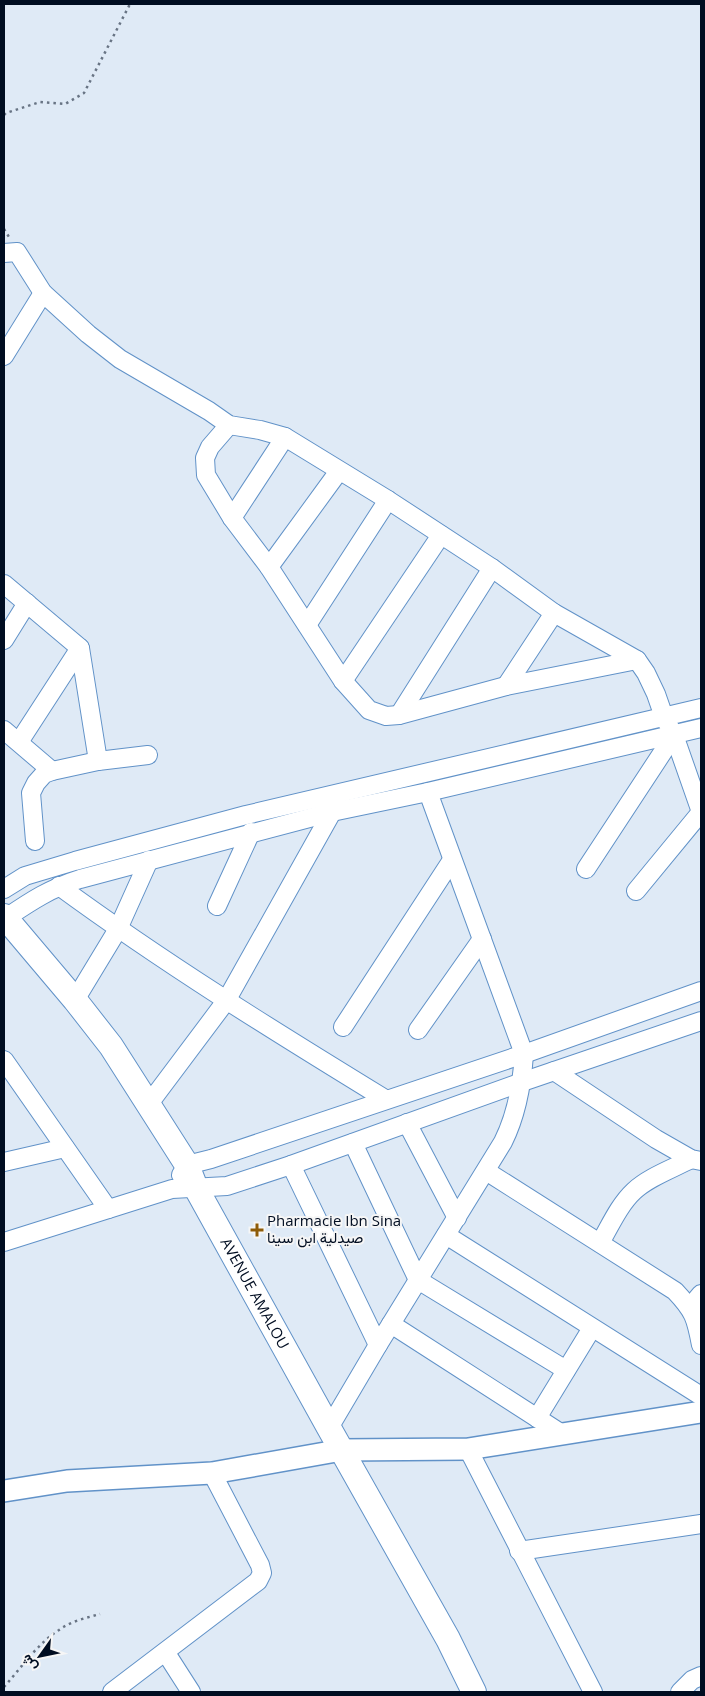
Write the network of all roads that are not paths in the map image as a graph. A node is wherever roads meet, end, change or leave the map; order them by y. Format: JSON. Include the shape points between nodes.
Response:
{"nodes":[{"id":1,"x":4,"y":253,"type":"edge"},
{"id":2,"x":43,"y":293,"type":"junction"},
{"id":3,"x":4,"y":356,"type":"edge"},
{"id":4,"x":229,"y":425,"type":"junction"},
{"id":5,"x":285,"y":437,"type":"junction"},
{"id":6,"x":339,"y":471,"type":"junction"},
{"id":7,"x":388,"y":500,"type":"junction"},
{"id":8,"x":232,"y":518,"type":"junction"},
{"id":9,"x":442,"y":535,"type":"junction"},
{"id":10,"x":269,"y":567,"type":"junction"},
{"id":11,"x":492,"y":568,"type":"junction"},
{"id":12,"x":4,"y":584,"type":"edge"},
{"id":13,"x":27,"y":603,"type":"junction"},
{"id":14,"x":554,"y":613,"type":"junction"},
{"id":15,"x":307,"y":625,"type":"junction"},
{"id":16,"x":4,"y":640,"type":"edge"},
{"id":17,"x":80,"y":648,"type":"junction"},
{"id":18,"x":637,"y":660,"type":"junction"},
{"id":19,"x":343,"y":681,"type":"junction"},
{"id":20,"x":506,"y":686,"type":"junction"},
{"id":21,"x":701,"y":708,"type":"edge"},
{"id":22,"x":399,"y":716,"type":"junction"},
{"id":23,"x":664,"y":717,"type":"junction"},
{"id":24,"x":701,"y":728,"type":"edge"},
{"id":25,"x":4,"y":730,"type":"edge"},
{"id":26,"x":674,"y":735,"type":"junction"},
{"id":27,"x":19,"y":742,"type":"junction"},
{"id":28,"x":148,"y":755,"type":"dead end"},
{"id":29,"x":98,"y":761,"type":"junction"},
{"id":30,"x":52,"y":770,"type":"junction"},
{"id":31,"x":428,"y":792,"type":"junction"},
{"id":32,"x":332,"y":812,"type":"junction"},
{"id":33,"x":701,"y":812,"type":"edge"},
{"id":34,"x":251,"y":832,"type":"junction"},
{"id":35,"x":35,"y":841,"type":"dead end"},
{"id":36,"x":149,"y":860,"type":"junction"},
{"id":37,"x":452,"y":860,"type":"junction"},
{"id":38,"x":586,"y":869,"type":"dead end"},
{"id":39,"x":58,"y":886,"type":"junction"},
{"id":40,"x":4,"y":889,"type":"edge"},
{"id":41,"x":636,"y":891,"type":"dead end"},
{"id":42,"x":217,"y":906,"type":"dead end"},
{"id":43,"x":5,"y":917,"type":"edge"},
{"id":44,"x":118,"y":929,"type":"junction"},
{"id":45,"x":482,"y":939,"type":"junction"},
{"id":46,"x":701,"y":991,"type":"edge"},
{"id":47,"x":75,"y":1000,"type":"junction"},
{"id":48,"x":226,"y":1001,"type":"junction"},
{"id":49,"x":701,"y":1021,"type":"edge"},
{"id":50,"x":343,"y":1027,"type":"dead end"},
{"id":51,"x":418,"y":1030,"type":"dead end"},
{"id":52,"x":524,"y":1054,"type":"junction"},
{"id":53,"x":4,"y":1060,"type":"edge"},
{"id":54,"x":554,"y":1071,"type":"junction"},
{"id":55,"x":522,"y":1082,"type":"junction"},
{"id":56,"x":385,"y":1100,"type":"junction"},
{"id":57,"x":148,"y":1105,"type":"junction"},
{"id":58,"x":407,"y":1123,"type":"junction"},
{"id":59,"x":354,"y":1143,"type":"junction"},
{"id":60,"x":65,"y":1148,"type":"junction"},
{"id":61,"x":696,"y":1160,"type":"edge"},
{"id":62,"x":4,"y":1162,"type":"edge"},
{"id":63,"x":187,"y":1165,"type":"junction"},
{"id":64,"x":291,"y":1165,"type":"junction"},
{"id":65,"x":486,"y":1171,"type":"junction"},
{"id":66,"x":196,"y":1188,"type":"junction"},
{"id":67,"x":172,"y":1189,"type":"junction"},
{"id":68,"x":108,"y":1209,"type":"junction"},
{"id":69,"x":457,"y":1218,"type":"junction"},
{"id":70,"x":446,"y":1235,"type":"junction"},
{"id":71,"x":4,"y":1242,"type":"edge"},
{"id":72,"x":600,"y":1243,"type":"junction"},
{"id":73,"x":418,"y":1280,"type":"junction"},
{"id":74,"x":698,"y":1299,"type":"edge"},
{"id":75,"x":390,"y":1324,"type":"junction"},
{"id":76,"x":592,"y":1328,"type":"junction"},
{"id":77,"x":378,"y":1345,"type":"junction"},
{"id":78,"x":701,"y":1345,"type":"edge"},
{"id":79,"x":566,"y":1370,"type":"junction"},
{"id":80,"x":701,"y":1396,"type":"edge"},
{"id":81,"x":701,"y":1412,"type":"edge"},
{"id":82,"x":537,"y":1418,"type":"junction"},
{"id":83,"x":329,"y":1428,"type":"junction"},
{"id":84,"x":562,"y":1434,"type":"junction"},
{"id":85,"x":468,"y":1449,"type":"junction"},
{"id":86,"x":342,"y":1450,"type":"junction"},
{"id":87,"x":212,"y":1473,"type":"junction"},
{"id":88,"x":4,"y":1491,"type":"edge"},
{"id":89,"x":701,"y":1524,"type":"edge"},
{"id":90,"x":520,"y":1551,"type":"junction"},
{"id":91,"x":166,"y":1653,"type":"junction"},
{"id":92,"x":701,"y":1676,"type":"edge"},
{"id":93,"x":112,"y":1692,"type":"edge"},
{"id":94,"x":191,"y":1692,"type":"edge"},
{"id":95,"x":474,"y":1692,"type":"edge"},
{"id":96,"x":593,"y":1692,"type":"edge"},
{"id":97,"x":680,"y":1692,"type":"edge"}],
"edges":[{"from":1,"to":2,"type":"street","via":[[17,252]]},
{"from":2,"to":3,"type":"street"},
{"from":2,"to":4,"type":"street","via":[[120,359]]},
{"from":4,"to":5,"type":"street"},
{"from":4,"to":8,"type":"street","via":[[210,447],[204,469]]},
{"from":5,"to":6,"type":"street"},
{"from":5,"to":8,"type":"street"},
{"from":6,"to":7,"type":"street"},
{"from":6,"to":10,"type":"street"},
{"from":7,"to":9,"type":"street"},
{"from":7,"to":15,"type":"street"},
{"from":8,"to":10,"type":"street"},
{"from":9,"to":11,"type":"street"},
{"from":9,"to":19,"type":"street"},
{"from":10,"to":15,"type":"street"},
{"from":11,"to":14,"type":"street"},
{"from":11,"to":22,"type":"street"},
{"from":12,"to":13,"type":"street"},
{"from":13,"to":16,"type":"street"},
{"from":13,"to":17,"type":"street"},
{"from":14,"to":18,"type":"street"},
{"from":14,"to":20,"type":"street"},
{"from":15,"to":19,"type":"street"},
{"from":17,"to":27,"type":"street"},
{"from":17,"to":29,"type":"street"},
{"from":18,"to":20,"type":"street"},
{"from":18,"to":23,"type":"street","via":[[656,694]]},
{"from":19,"to":22,"type":"street","via":[[369,710],[386,716]]},
{"from":20,"to":22,"type":"street"},
{"from":21,"to":23,"type":"street"},
{"from":23,"to":26,"type":"street"},
{"from":23,"to":40,"type":"street","via":[[246,814],[25,876]]},
{"from":24,"to":26,"type":"street"},
{"from":25,"to":27,"type":"street"},
{"from":26,"to":31,"type":"street"},
{"from":26,"to":33,"type":"street"},
{"from":26,"to":38,"type":"street"},
{"from":27,"to":30,"type":"street"},
{"from":28,"to":29,"type":"street"},
{"from":29,"to":30,"type":"street"},
{"from":30,"to":35,"type":"street","via":[[44,774],[31,793]]},
{"from":31,"to":32,"type":"street"},
{"from":31,"to":37,"type":"street"},
{"from":32,"to":34,"type":"street"},
{"from":32,"to":48,"type":"street"},
{"from":33,"to":41,"type":"street"},
{"from":34,"to":36,"type":"street"},
{"from":34,"to":42,"type":"street"},
{"from":36,"to":39,"type":"street"},
{"from":36,"to":44,"type":"street"},
{"from":37,"to":45,"type":"street"},
{"from":37,"to":50,"type":"street"},
{"from":39,"to":43,"type":"street"},
{"from":39,"to":44,"type":"street"},
{"from":43,"to":47,"type":"main road","name":"AVENUE AMALOU"},
{"from":44,"to":47,"type":"street"},
{"from":44,"to":48,"type":"street"},
{"from":45,"to":51,"type":"street"},
{"from":45,"to":52,"type":"street"},
{"from":46,"to":52,"type":"street"},
{"from":47,"to":57,"type":"main road","name":"AVENUE AMALOU","via":[[111,1046]]},
{"from":48,"to":56,"type":"street"},
{"from":48,"to":57,"type":"street"},
{"from":49,"to":54,"type":"street"},
{"from":52,"to":55,"type":"street"},
{"from":52,"to":56,"type":"street"},
{"from":53,"to":60,"type":"street"},
{"from":54,"to":55,"type":"street"},
{"from":54,"to":61,"type":"street","via":[[656,1139]]},
{"from":55,"to":58,"type":"street"},
{"from":55,"to":65,"type":"street","via":[[512,1122]]},
{"from":56,"to":63,"type":"street"},
{"from":57,"to":63,"type":"main road","name":"AVENUE AMALOU"},
{"from":58,"to":59,"type":"street"},
{"from":58,"to":69,"type":"street"},
{"from":59,"to":64,"type":"street"},
{"from":59,"to":73,"type":"street"},
{"from":60,"to":62,"type":"street"},
{"from":60,"to":68,"type":"street"},
{"from":61,"to":72,"type":"street","via":[[646,1182],[634,1191]]},
{"from":63,"to":66,"type":"main road","name":"AVENUE AMALOU"},
{"from":63,"to":67,"type":"street"},
{"from":64,"to":66,"type":"street","via":[[227,1186]]},
{"from":64,"to":77,"type":"street"},
{"from":65,"to":69,"type":"street"},
{"from":65,"to":72,"type":"street"},
{"from":66,"to":67,"type":"street"},
{"from":66,"to":83,"type":"main road","name":"AVENUE AMALOU"},
{"from":67,"to":68,"type":"street"},
{"from":68,"to":71,"type":"street"},
{"from":69,"to":70,"type":"street"},
{"from":70,"to":73,"type":"street"},
{"from":70,"to":76,"type":"street"},
{"from":72,"to":74,"type":"street","via":[[675,1291]]},
{"from":73,"to":75,"type":"street"},
{"from":73,"to":79,"type":"street"},
{"from":74,"to":78,"type":"street"},
{"from":75,"to":77,"type":"street"},
{"from":75,"to":82,"type":"street"},
{"from":76,"to":79,"type":"street"},
{"from":76,"to":80,"type":"street"},
{"from":77,"to":83,"type":"street"},
{"from":79,"to":82,"type":"street"},
{"from":81,"to":84,"type":"street"},
{"from":82,"to":84,"type":"street"},
{"from":83,"to":86,"type":"main road","name":"AVENUE AMALOU"},
{"from":84,"to":85,"type":"street"},
{"from":85,"to":86,"type":"street"},
{"from":85,"to":90,"type":"street"},
{"from":86,"to":87,"type":"street"},
{"from":86,"to":95,"type":"main road","name":"AVENUE AMALOU","via":[[448,1639]]},
{"from":87,"to":88,"type":"street","via":[[67,1481]]},
{"from":87,"to":91,"type":"street","via":[[262,1573],[258,1581]]},
{"from":89,"to":90,"type":"street"},
{"from":90,"to":96,"type":"street"},
{"from":91,"to":93,"type":"street"},
{"from":91,"to":94,"type":"street"},
{"from":92,"to":97,"type":"street"}]}
